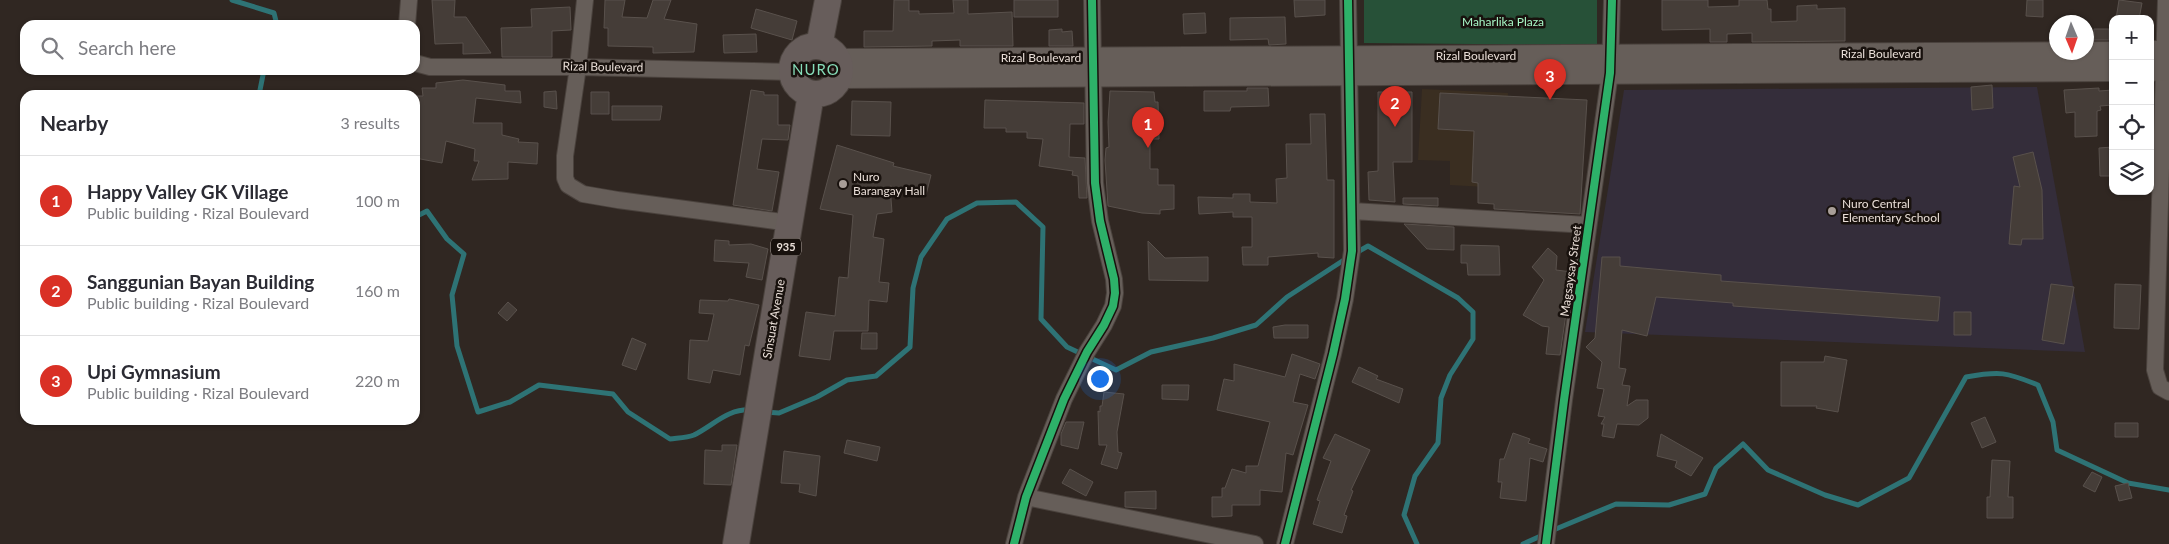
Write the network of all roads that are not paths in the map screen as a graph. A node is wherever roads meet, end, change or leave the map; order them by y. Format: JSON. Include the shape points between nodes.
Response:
{"nodes":[{"id":1,"x":409,"y":0,"type":"edge"},
{"id":2,"x":585,"y":0,"type":"edge"},
{"id":3,"x":828,"y":0,"type":"edge"},
{"id":4,"x":1092,"y":0,"type":"edge"},
{"id":5,"x":1348,"y":0,"type":"edge"},
{"id":6,"x":1612,"y":0,"type":"edge"},
{"id":7,"x":2166,"y":0,"type":"edge"},
{"id":8,"x":407,"y":20,"type":"edge"},
{"id":9,"x":2109,"y":53,"type":"edge"},
{"id":10,"x":832,"y":61,"type":"junction"},
{"id":11,"x":2161,"y":61,"type":"edge"},
{"id":12,"x":420,"y":64,"type":"edge"},
{"id":13,"x":1611,"y":64,"type":"junction"},
{"id":14,"x":578,"y":66,"type":"junction"},
{"id":15,"x":1348,"y":66,"type":"junction"},
{"id":16,"x":1092,"y":67,"type":"junction"},
{"id":17,"x":2109,"y":70,"type":"edge"},
{"id":18,"x":792,"y":72,"type":"junction"},
{"id":19,"x":811,"y":94,"type":"junction"},
{"id":20,"x":1352,"y":211,"type":"junction"},
{"id":21,"x":790,"y":224,"type":"junction"},
{"id":22,"x":1588,"y":225,"type":"junction"},
{"id":23,"x":2169,"y":392,"type":"edge"},
{"id":24,"x":1026,"y":497,"type":"junction"},
{"id":25,"x":736,"y":544,"type":"edge"},
{"id":26,"x":1014,"y":544,"type":"edge"},
{"id":27,"x":1255,"y":544,"type":"edge"},
{"id":28,"x":1286,"y":544,"type":"edge"},
{"id":29,"x":1546,"y":544,"type":"edge"}],
"edges":[{"from":1,"to":8,"type":"street"},
{"from":2,"to":14,"type":"street"},
{"from":3,"to":10,"type":"main road"},
{"from":4,"to":16,"type":"street"},
{"from":5,"to":15,"type":"street"},
{"from":6,"to":13,"type":"street","name":"Magsaysay Street"},
{"from":7,"to":11,"type":"street"},
{"from":9,"to":13,"type":"main road","name":"Rizal Boulevard"},
{"from":10,"to":16,"type":"main road","name":"Rizal Boulevard"},
{"from":10,"to":18,"type":"main road","via":[[803,50],[793,64]]},
{"from":10,"to":19,"type":"main road","via":[[832,90]]},
{"from":11,"to":23,"type":"street","via":[[2155,370],[2160,387]]},
{"from":12,"to":14,"type":"street","name":"Rizal Boulevard","via":[[430,67]]},
{"from":13,"to":15,"type":"main road","name":"Rizal Boulevard"},
{"from":13,"to":17,"type":"main road","name":"Rizal Boulevard"},
{"from":13,"to":22,"type":"street","name":"Magsaysay Street"},
{"from":14,"to":18,"type":"street","name":"Rizal Boulevard"},
{"from":14,"to":21,"type":"street","via":[[564,167],[565,178],[575,190],[618,200]]},
{"from":15,"to":16,"type":"main road","name":"Rizal Boulevard"},
{"from":15,"to":20,"type":"street"},
{"from":16,"to":24,"type":"street","via":[[1094,183],[1115,293],[1113,306],[1064,399]]},
{"from":18,"to":19,"type":"main road","via":[[798,86]]},
{"from":19,"to":21,"type":"main road","name":"Sinsuat Avenue","number":"935"},
{"from":20,"to":22,"type":"street"},
{"from":20,"to":28,"type":"street","via":[[1351,259],[1333,354]]},
{"from":21,"to":25,"type":"main road","name":"Sinsuat Avenue","number":"935"},
{"from":22,"to":29,"type":"street","name":"Magsaysay Street"},
{"from":24,"to":26,"type":"street"},
{"from":24,"to":27,"type":"street"}]}
